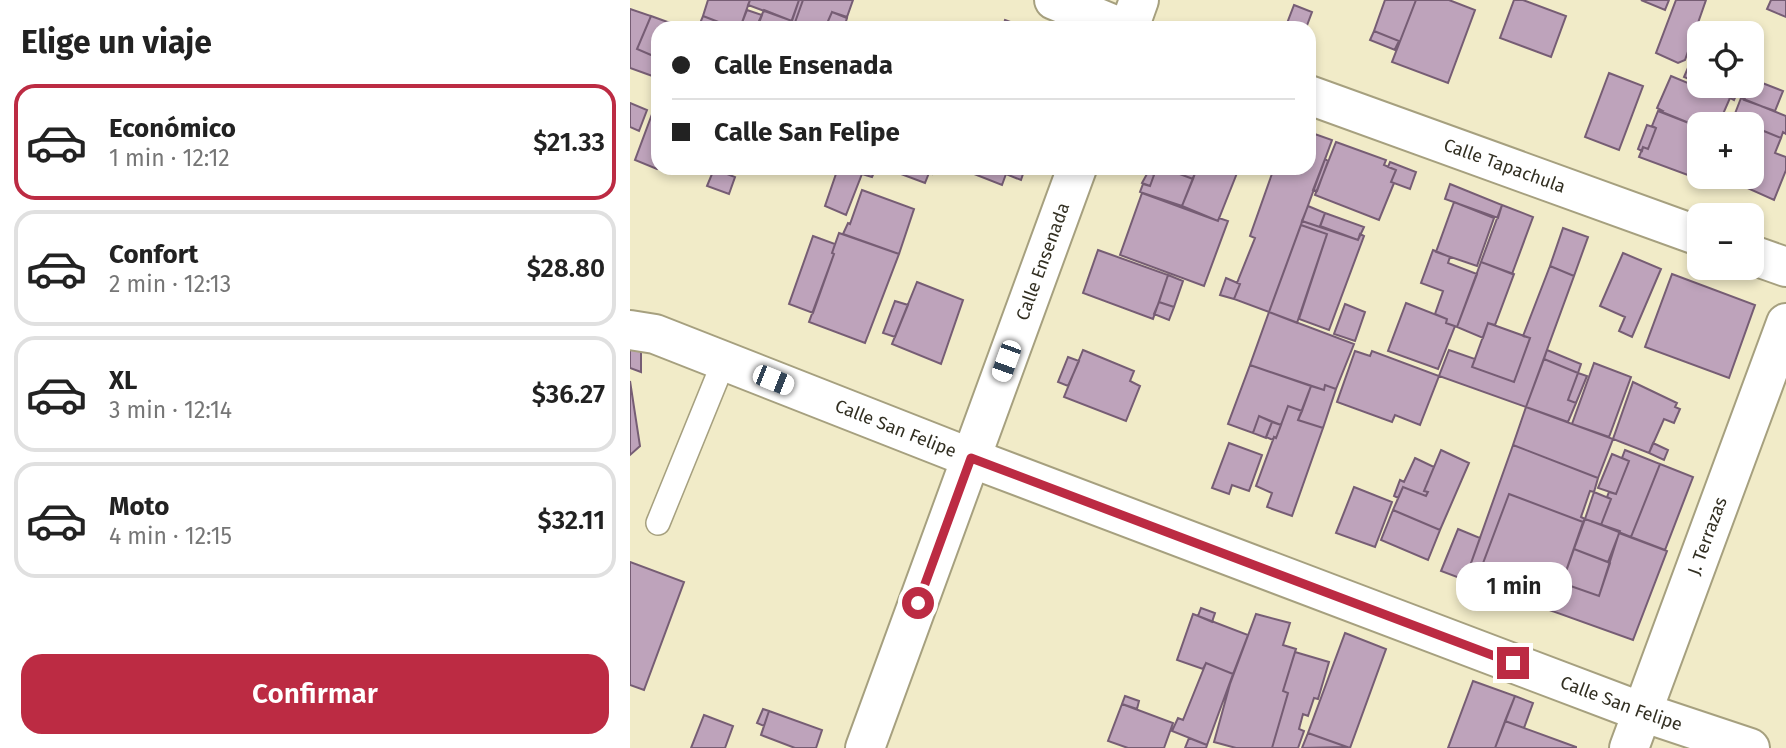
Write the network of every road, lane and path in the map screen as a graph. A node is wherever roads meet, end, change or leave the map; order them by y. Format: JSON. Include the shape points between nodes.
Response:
{"nodes":[{"id":1,"x":1054,"y":0,"type":"edge"},
{"id":2,"x":1139,"y":0,"type":"edge"},
{"id":3,"x":1105,"y":21,"type":"edge"},
{"id":4,"x":1132,"y":21,"type":"edge"},
{"id":5,"x":1316,"y":98,"type":"edge"},
{"id":6,"x":1074,"y":175,"type":"edge"},
{"id":7,"x":1687,"y":232,"type":"edge"},
{"id":8,"x":1764,"y":259,"type":"edge"},
{"id":9,"x":1786,"y":267,"type":"edge"},
{"id":10,"x":1786,"y":323,"type":"edge"},
{"id":11,"x":630,"y":330,"type":"edge"},
{"id":12,"x":724,"y":360,"type":"junction"},
{"id":13,"x":971,"y":458,"type":"junction"},
{"id":14,"x":659,"y":523,"type":"dead end"},
{"id":15,"x":1642,"y":712,"type":"junction"},
{"id":16,"x":865,"y":748,"type":"edge"},
{"id":17,"x":1629,"y":748,"type":"edge"},
{"id":18,"x":1751,"y":748,"type":"edge"}],
"edges":[{"from":1,"to":3,"type":"street"},
{"from":2,"to":4,"type":"street"},
{"from":5,"to":7,"type":"street","name":"Calle Tapachula"},
{"from":6,"to":13,"type":"street","name":"Calle Ensenada"},
{"from":8,"to":9,"type":"street"},
{"from":10,"to":15,"type":"street","name":"J. Terrazas"},
{"from":11,"to":12,"type":"street","name":"Calle San Felipe","via":[[655,334]]},
{"from":12,"to":13,"type":"street","name":"Calle San Felipe"},
{"from":12,"to":14,"type":"lane"},
{"from":13,"to":15,"type":"street","name":"Calle San Felipe"},
{"from":13,"to":16,"type":"street","name":"Calle Ensenada"},
{"from":15,"to":17,"type":"street","name":"J. Terrazas"},
{"from":15,"to":18,"type":"street","name":"Calle San Felipe"}]}
